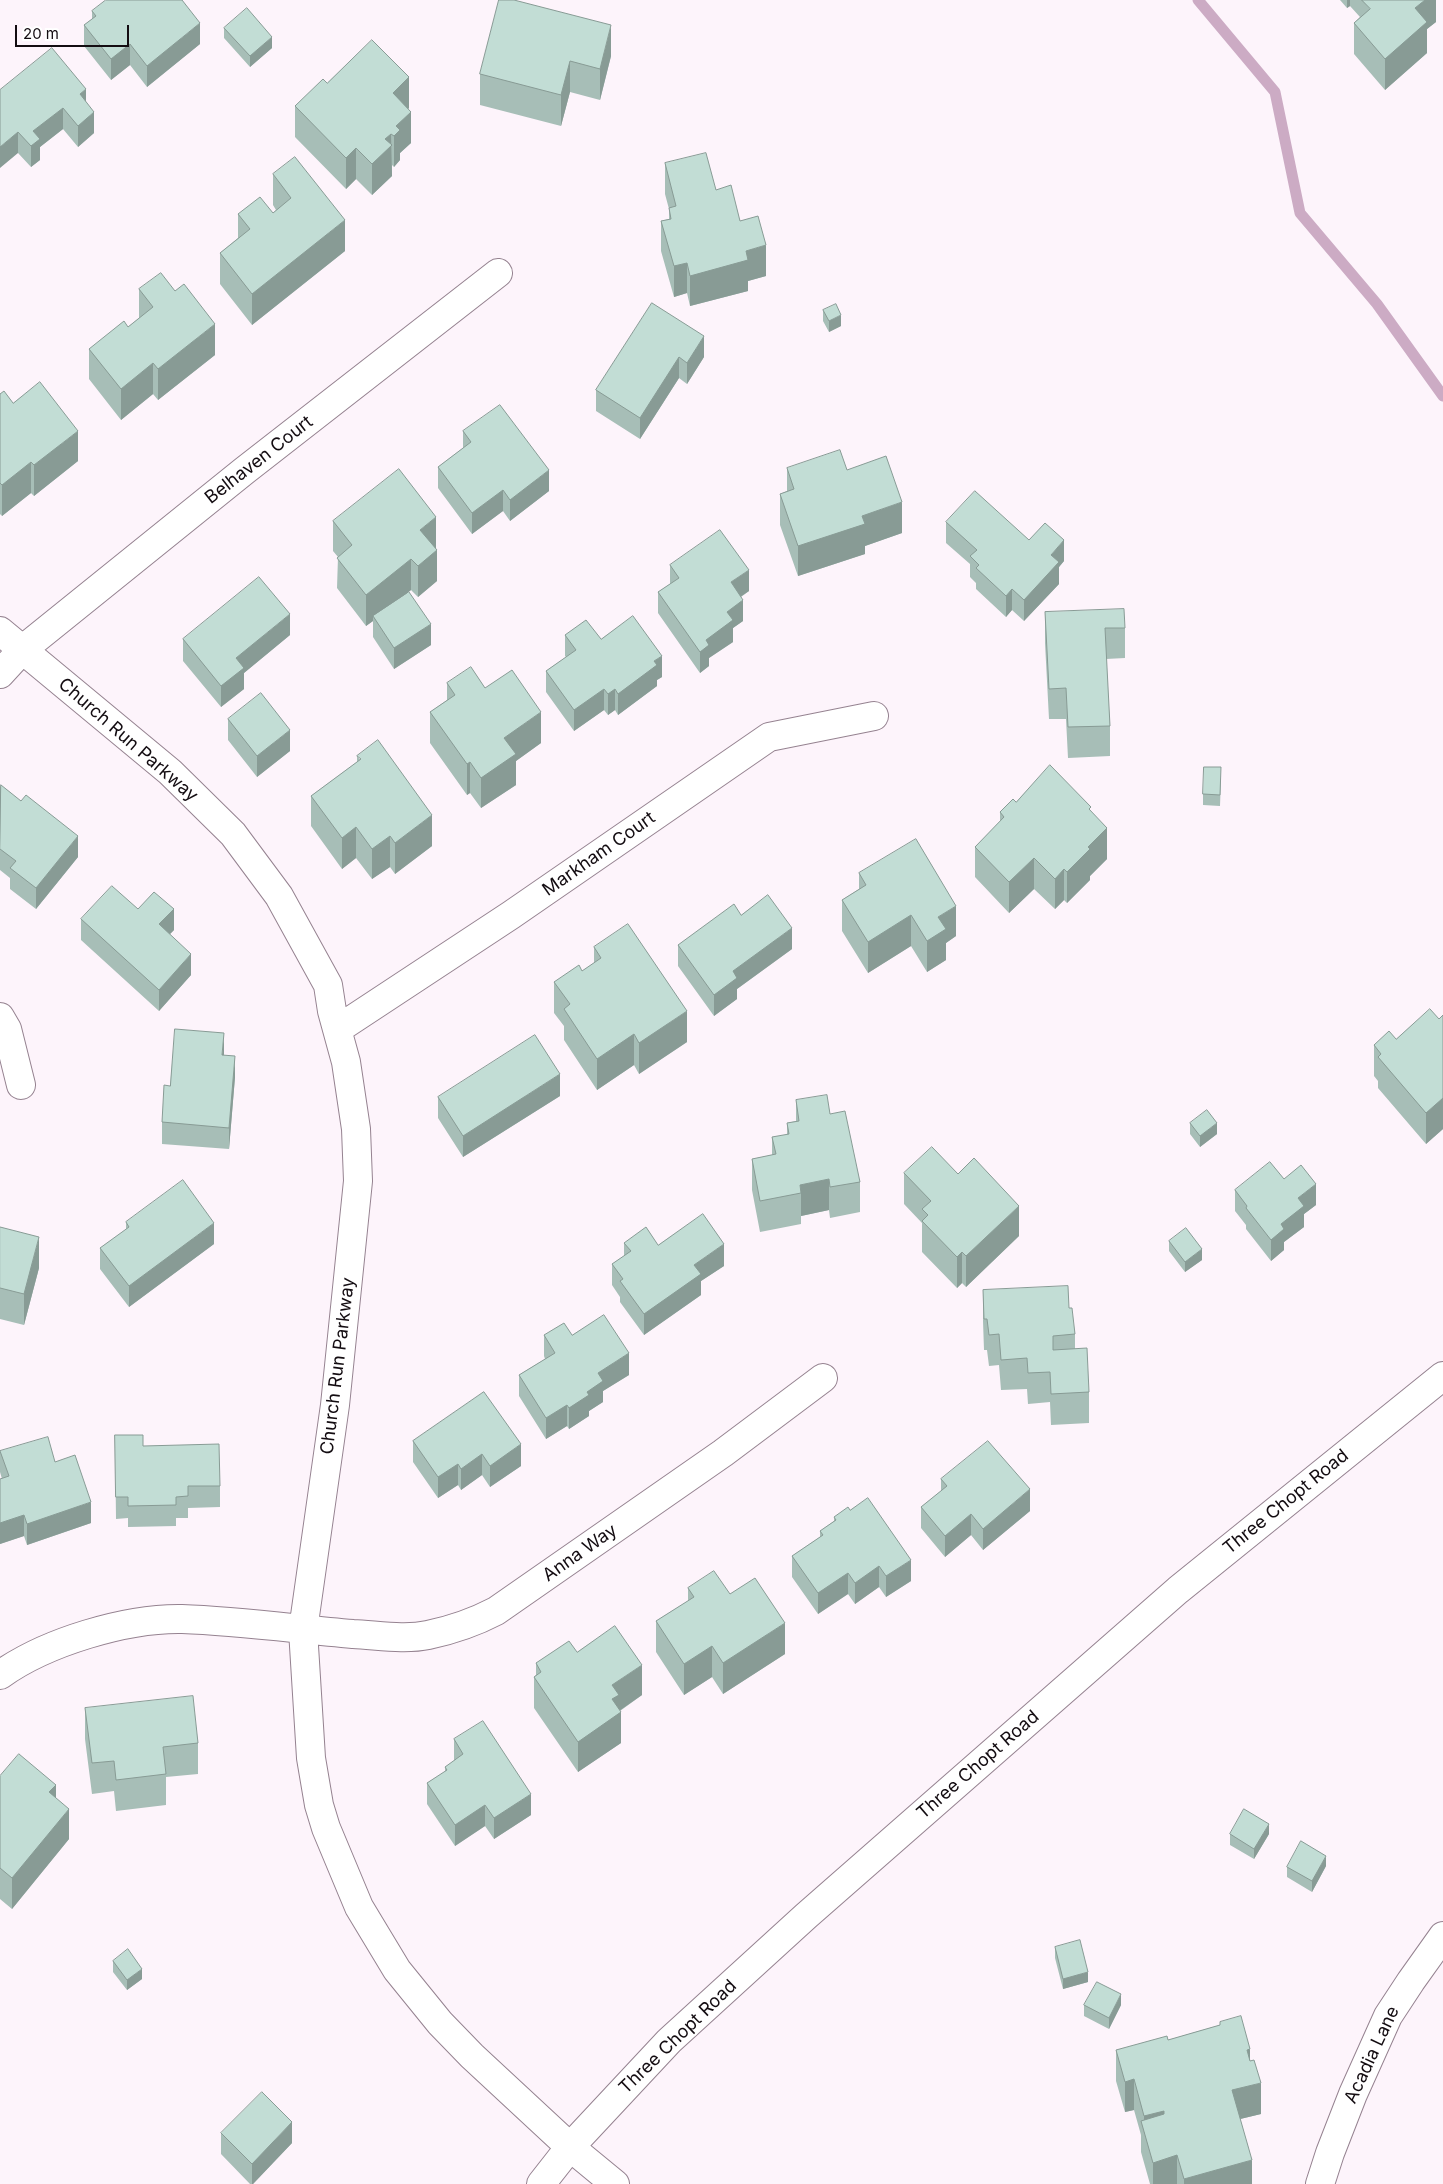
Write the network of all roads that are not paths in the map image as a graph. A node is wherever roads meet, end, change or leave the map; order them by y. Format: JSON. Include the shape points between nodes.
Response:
{"nodes":[{"id":1,"x":498,"y":273,"type":"dead end"},
{"id":2,"x":0,"y":631,"type":"edge"},
{"id":3,"x":22,"y":650,"type":"junction"},
{"id":4,"x":0,"y":674,"type":"edge"},
{"id":5,"x":874,"y":716,"type":"dead end"},
{"id":6,"x":0,"y":1018,"type":"edge"},
{"id":7,"x":338,"y":1029,"type":"junction"},
{"id":8,"x":21,"y":1085,"type":"dead end"},
{"id":9,"x":1443,"y":1376,"type":"edge"},
{"id":10,"x":823,"y":1378,"type":"dead end"},
{"id":11,"x":303,"y":1630,"type":"junction"},
{"id":12,"x":0,"y":1675,"type":"edge"},
{"id":13,"x":1443,"y":1936,"type":"edge"},
{"id":14,"x":570,"y":2146,"type":"junction"},
{"id":15,"x":541,"y":2184,"type":"edge"},
{"id":16,"x":615,"y":2184,"type":"edge"},
{"id":17,"x":1320,"y":2184,"type":"edge"}],
"edges":[{"from":1,"to":3,"type":"street","name":"Belhaven Court"},
{"from":2,"to":3,"type":"street","name":"Church Run Parkway"},
{"from":3,"to":4,"type":"street","name":"Belhaven Court"},
{"from":3,"to":7,"type":"street","name":"Church Run Parkway","via":[[170,772],[233,834],[278,896],[328,985]]},
{"from":5,"to":7,"type":"street","name":"Markham Court","via":[[769,737],[511,915]]},
{"from":6,"to":8,"type":"street","via":[[7,1029]]},
{"from":7,"to":11,"type":"street","name":"Church Run Parkway","via":[[356,1129],[358,1181],[335,1405]]},
{"from":9,"to":14,"type":"street","name":"Three Chopt Road","via":[[1178,1590],[806,1916],[669,2041]]},
{"from":10,"to":11,"type":"street","name":"Anna Way","via":[[496,1612],[427,1635],[388,1636]]},
{"from":11,"to":12,"type":"street","name":"Anna Way","via":[[181,1619],[132,1624],[78,1636],[14,1664]]},
{"from":11,"to":14,"type":"street","name":"Church Run Parkway","via":[[311,1758],[319,1805],[359,1907],[397,1970],[440,2023]]},
{"from":13,"to":17,"type":"street","name":"Acadia Lane","via":[[1388,2016],[1353,2094]]},
{"from":14,"to":15,"type":"street","name":"Three Chopt Road"},
{"from":14,"to":16,"type":"street","name":"Church Run Parkway"}]}
